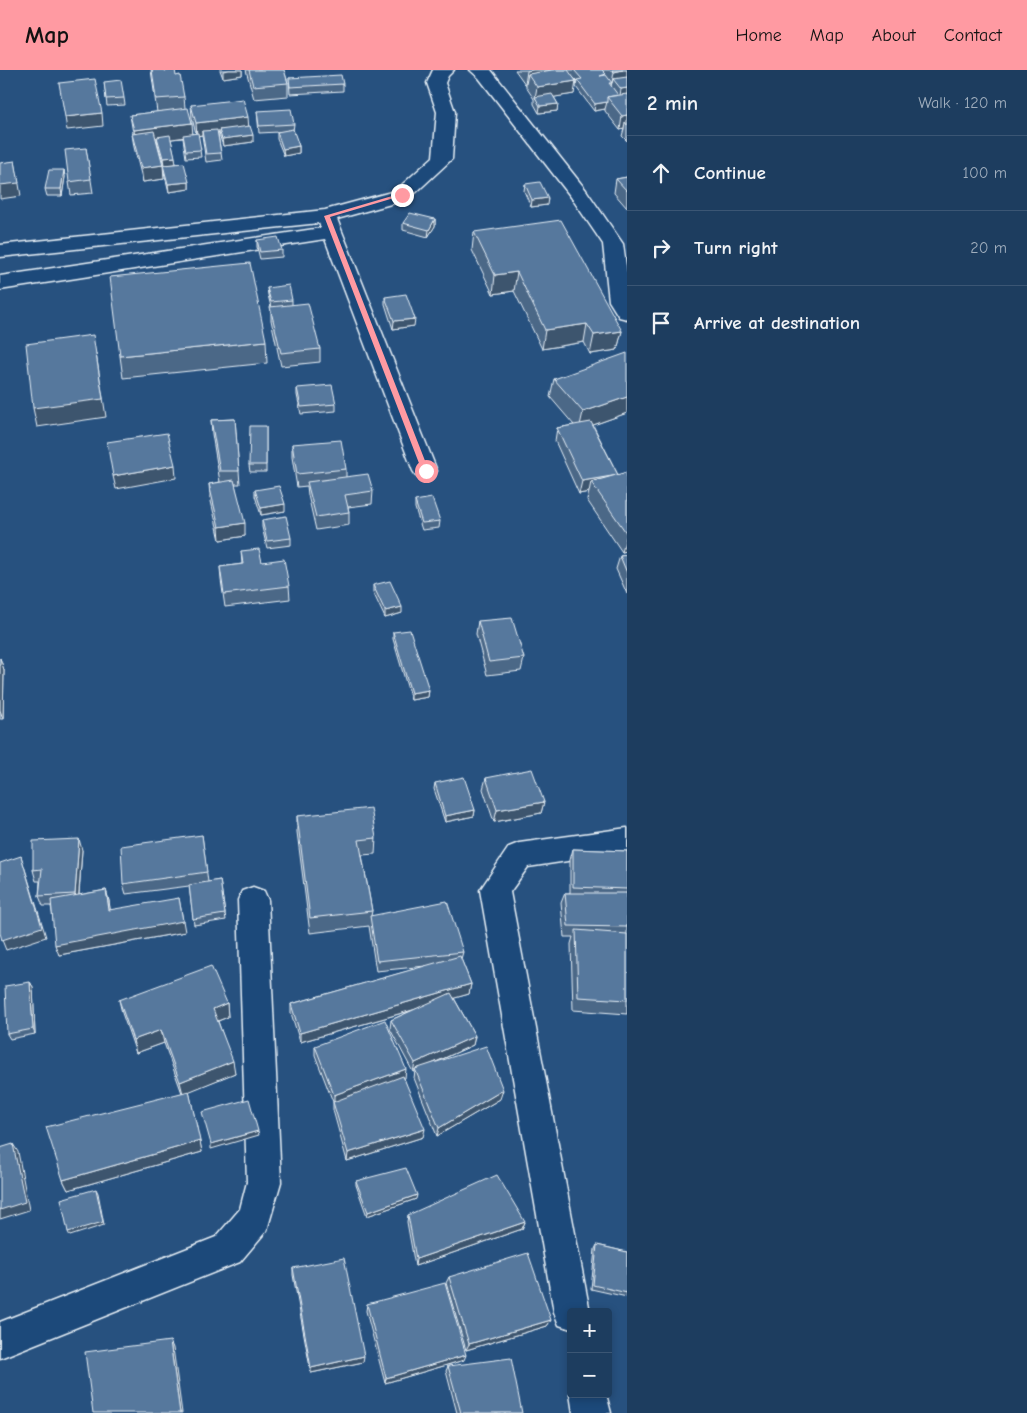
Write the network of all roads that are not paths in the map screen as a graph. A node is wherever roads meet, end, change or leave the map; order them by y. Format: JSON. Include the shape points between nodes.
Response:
{"nodes":[{"id":1,"x":445,"y":70,"type":"edge"},
{"id":2,"x":479,"y":70,"type":"edge"},
{"id":3,"x":329,"y":224,"type":"junction"},
{"id":4,"x":620,"y":243,"type":"edge"},
{"id":5,"x":0,"y":252,"type":"edge"},
{"id":6,"x":0,"y":284,"type":"edge"},
{"id":7,"x":627,"y":312,"type":"edge"},
{"id":8,"x":426,"y":471,"type":"dead end"},
{"id":9,"x":627,"y":840,"type":"edge"},
{"id":10,"x":253,"y":900,"type":"dead end"},
{"id":11,"x":571,"y":1308,"type":"edge"},
{"id":12,"x":0,"y":1340,"type":"edge"},
{"id":13,"x":589,"y":1398,"type":"edge"},
{"id":14,"x":592,"y":1413,"type":"edge"}],
"edges":[{"from":1,"to":3,"type":"street","via":[[436,83],[446,112],[442,159],[402,195]]},
{"from":2,"to":4,"type":"street"},
{"from":3,"to":5,"type":"street"},
{"from":3,"to":6,"type":"street"},
{"from":3,"to":8,"type":"street"},
{"from":4,"to":7,"type":"street","via":[[620,301]]},
{"from":9,"to":11,"type":"street","via":[[519,856],[495,890]]},
{"from":10,"to":12,"type":"street","via":[[264,1182],[255,1218],[228,1250]]},
{"from":13,"to":14,"type":"street"}]}
